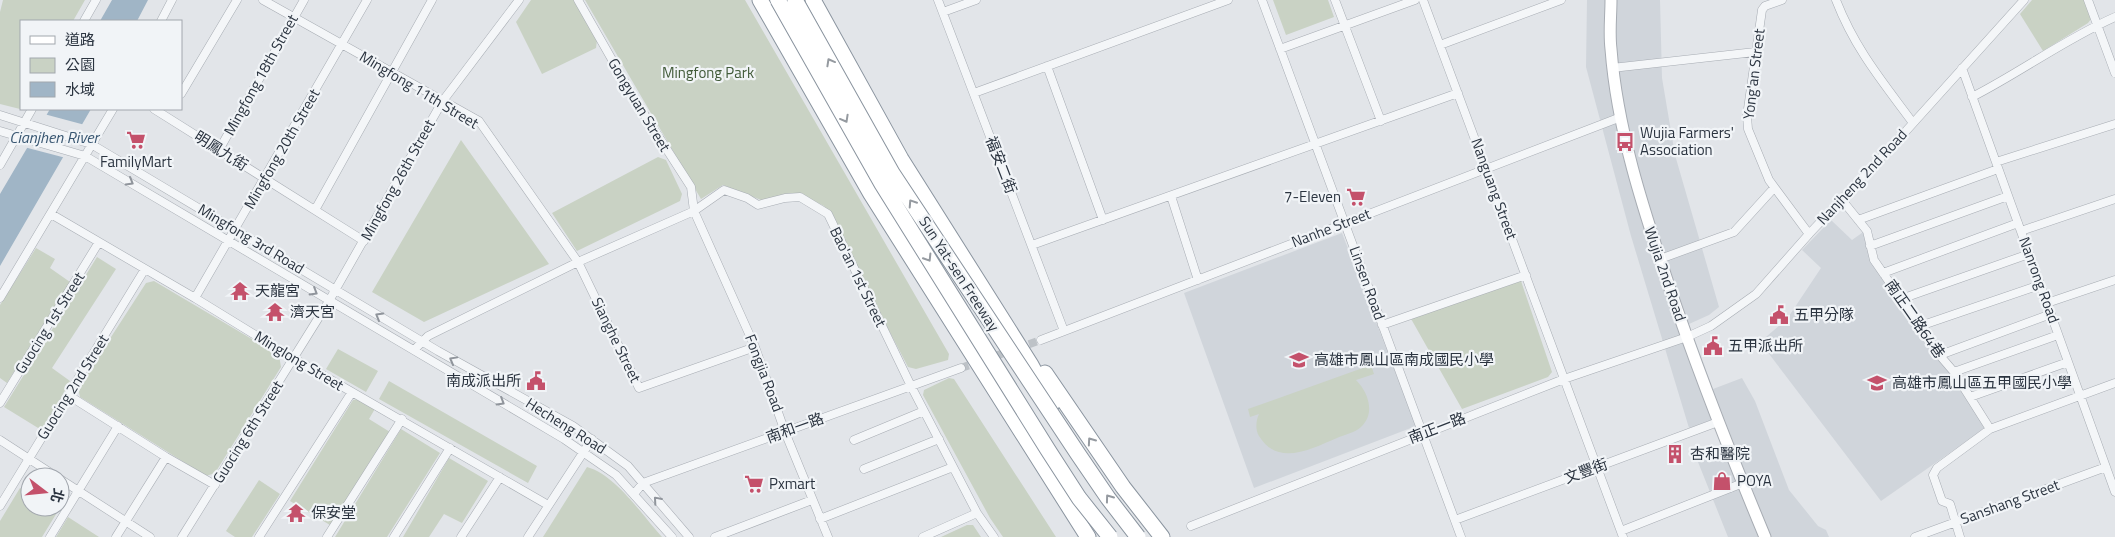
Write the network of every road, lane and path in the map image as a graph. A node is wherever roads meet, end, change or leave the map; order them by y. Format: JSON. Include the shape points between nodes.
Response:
{"nodes":[{"id":1,"x":96,"y":0,"type":"edge"},
{"id":2,"x":172,"y":0,"type":"edge"},
{"id":3,"x":236,"y":0,"type":"edge"},
{"id":4,"x":263,"y":0,"type":"edge"},
{"id":5,"x":304,"y":0,"type":"edge"},
{"id":6,"x":367,"y":0,"type":"edge"},
{"id":7,"x":432,"y":0,"type":"edge"},
{"id":8,"x":519,"y":0,"type":"edge"},
{"id":9,"x":578,"y":0,"type":"edge"},
{"id":10,"x":760,"y":0,"type":"edge"},
{"id":11,"x":778,"y":0,"type":"edge"},
{"id":12,"x":795,"y":0,"type":"edge"},
{"id":13,"x":813,"y":0,"type":"edge"},
{"id":14,"x":938,"y":0,"type":"edge"},
{"id":15,"x":976,"y":0,"type":"edge"},
{"id":16,"x":1228,"y":0,"type":"edge"},
{"id":17,"x":1262,"y":0,"type":"edge"},
{"id":18,"x":1335,"y":0,"type":"edge"},
{"id":19,"x":1415,"y":0,"type":"edge"},
{"id":20,"x":1423,"y":0,"type":"edge"},
{"id":21,"x":1561,"y":0,"type":"edge"},
{"id":22,"x":1611,"y":0,"type":"edge"},
{"id":23,"x":1782,"y":0,"type":"edge"},
{"id":24,"x":1836,"y":0,"type":"edge"},
{"id":25,"x":2024,"y":0,"type":"edge"},
{"id":26,"x":2088,"y":0,"type":"edge"},
{"id":27,"x":943,"y":12,"type":"junction"},
{"id":28,"x":2115,"y":17,"type":"edge"},
{"id":29,"x":294,"y":18,"type":"junction"},
{"id":30,"x":85,"y":20,"type":"edge"},
{"id":31,"x":162,"y":20,"type":"edge"},
{"id":32,"x":2097,"y":25,"type":"junction"},
{"id":33,"x":1344,"y":26,"type":"junction"},
{"id":34,"x":341,"y":44,"type":"junction"},
{"id":35,"x":1440,"y":45,"type":"junction"},
{"id":36,"x":1280,"y":49,"type":"junction"},
{"id":37,"x":1755,"y":52,"type":"junction"},
{"id":38,"x":1047,"y":66,"type":"junction"},
{"id":39,"x":1612,"y":68,"type":"junction"},
{"id":40,"x":1962,"y":68,"type":"junction"},
{"id":41,"x":391,"y":72,"type":"junction"},
{"id":42,"x":2115,"y":72,"type":"edge"},
{"id":43,"x":182,"y":92,"type":"edge"},
{"id":44,"x":974,"y":93,"type":"junction"},
{"id":45,"x":1458,"y":94,"type":"junction"},
{"id":46,"x":1972,"y":97,"type":"junction"},
{"id":47,"x":442,"y":102,"type":"junction"},
{"id":48,"x":31,"y":110,"type":"edge"},
{"id":49,"x":112,"y":110,"type":"edge"},
{"id":50,"x":156,"y":110,"type":"edge"},
{"id":51,"x":172,"y":110,"type":"edge"},
{"id":52,"x":0,"y":115,"type":"edge"},
{"id":53,"x":1621,"y":117,"type":"junction"},
{"id":54,"x":168,"y":118,"type":"junction"},
{"id":55,"x":1381,"y":121,"type":"junction"},
{"id":56,"x":25,"y":122,"type":"junction"},
{"id":57,"x":1913,"y":123,"type":"junction"},
{"id":58,"x":2115,"y":124,"type":"edge"},
{"id":59,"x":0,"y":131,"type":"edge"},
{"id":60,"x":17,"y":136,"type":"junction"},
{"id":61,"x":91,"y":144,"type":"junction"},
{"id":62,"x":1315,"y":144,"type":"junction"},
{"id":63,"x":219,"y":150,"type":"junction"},
{"id":64,"x":85,"y":156,"type":"junction"},
{"id":65,"x":901,"y":159,"type":"junction"},
{"id":66,"x":0,"y":165,"type":"edge"},
{"id":67,"x":1997,"y":165,"type":"junction"},
{"id":68,"x":1486,"y":169,"type":"junction"},
{"id":69,"x":265,"y":179,"type":"junction"},
{"id":70,"x":1774,"y":188,"type":"junction"},
{"id":71,"x":871,"y":194,"type":"junction"},
{"id":72,"x":2008,"y":196,"type":"junction"},
{"id":73,"x":1168,"y":197,"type":"junction"},
{"id":74,"x":2115,"y":199,"type":"edge"},
{"id":75,"x":1842,"y":200,"type":"junction"},
{"id":76,"x":315,"y":210,"type":"junction"},
{"id":77,"x":694,"y":211,"type":"junction"},
{"id":78,"x":51,"y":214,"type":"junction"},
{"id":79,"x":1103,"y":220,"type":"junction"},
{"id":80,"x":1858,"y":220,"type":"junction"},
{"id":81,"x":1344,"y":223,"type":"junction"},
{"id":82,"x":2018,"y":223,"type":"junction"},
{"id":83,"x":235,"y":230,"type":"junction"},
{"id":84,"x":2021,"y":231,"type":"junction"},
{"id":85,"x":1809,"y":234,"type":"junction"},
{"id":86,"x":229,"y":241,"type":"junction"},
{"id":87,"x":364,"y":241,"type":"junction"},
{"id":88,"x":99,"y":242,"type":"junction"},
{"id":89,"x":1032,"y":245,"type":"junction"},
{"id":90,"x":1870,"y":246,"type":"junction"},
{"id":91,"x":2029,"y":254,"type":"junction"},
{"id":92,"x":1660,"y":259,"type":"junction"},
{"id":93,"x":578,"y":262,"type":"junction"},
{"id":94,"x":146,"y":269,"type":"junction"},
{"id":95,"x":1883,"y":273,"type":"junction"},
{"id":96,"x":1526,"y":275,"type":"junction"},
{"id":97,"x":1198,"y":280,"type":"junction"},
{"id":98,"x":2115,"y":280,"type":"edge"},
{"id":99,"x":2040,"y":284,"type":"junction"},
{"id":100,"x":335,"y":290,"type":"junction"},
{"id":101,"x":0,"y":298,"type":"edge"},
{"id":102,"x":195,"y":298,"type":"junction"},
{"id":103,"x":1902,"y":299,"type":"junction"},
{"id":104,"x":329,"y":301,"type":"junction"},
{"id":105,"x":2047,"y":303,"type":"junction"},
{"id":106,"x":2051,"y":314,"type":"junction"},
{"id":107,"x":1382,"y":325,"type":"junction"},
{"id":108,"x":1920,"y":326,"type":"junction"},
{"id":109,"x":1064,"y":331,"type":"junction"},
{"id":110,"x":2058,"y":335,"type":"junction"},
{"id":111,"x":1686,"y":337,"type":"junction"},
{"id":112,"x":1041,"y":340,"type":"tunnel mouth"},
{"id":113,"x":421,"y":341,"type":"junction"},
{"id":114,"x":755,"y":347,"type":"junction"},
{"id":115,"x":414,"y":350,"type":"junction"},
{"id":116,"x":1940,"y":355,"type":"junction"},
{"id":117,"x":294,"y":358,"type":"junction"},
{"id":118,"x":2068,"y":362,"type":"junction"},
{"id":119,"x":961,"y":368,"type":"tunnel mouth"},
{"id":120,"x":1954,"y":372,"type":"junction"},
{"id":121,"x":1564,"y":379,"type":"junction"},
{"id":122,"x":2115,"y":383,"type":"edge"},
{"id":123,"x":910,"y":386,"type":"junction"},
{"id":124,"x":352,"y":392,"type":"junction"},
{"id":125,"x":68,"y":395,"type":"junction"},
{"id":126,"x":2080,"y":395,"type":"junction"},
{"id":127,"x":1970,"y":397,"type":"junction"},
{"id":128,"x":0,"y":403,"type":"edge"},
{"id":129,"x":924,"y":411,"type":"junction"},
{"id":130,"x":402,"y":419,"type":"junction"},
{"id":131,"x":1718,"y":422,"type":"junction"},
{"id":132,"x":118,"y":426,"type":"junction"},
{"id":133,"x":1990,"y":429,"type":"junction"},
{"id":134,"x":785,"y":432,"type":"junction"},
{"id":135,"x":1423,"y":433,"type":"junction"},
{"id":136,"x":592,"y":439,"type":"junction"},
{"id":137,"x":938,"y":439,"type":"junction"},
{"id":138,"x":0,"y":440,"type":"edge"},
{"id":139,"x":854,"y":440,"type":"dead end"},
{"id":140,"x":450,"y":448,"type":"junction"},
{"id":141,"x":1048,"y":450,"type":"junction"},
{"id":142,"x":582,"y":452,"type":"junction"},
{"id":143,"x":1078,"y":454,"type":"junction"},
{"id":144,"x":166,"y":457,"type":"junction"},
{"id":145,"x":29,"y":459,"type":"junction"},
{"id":146,"x":41,"y":467,"type":"edge"},
{"id":147,"x":953,"y":467,"type":"junction"},
{"id":148,"x":1597,"y":467,"type":"junction"},
{"id":149,"x":2106,"y":467,"type":"junction"},
{"id":150,"x":864,"y":469,"type":"dead end"},
{"id":151,"x":500,"y":477,"type":"junction"},
{"id":152,"x":643,"y":483,"type":"junction"},
{"id":153,"x":1743,"y":483,"type":"junction"},
{"id":154,"x":70,"y":485,"type":"edge"},
{"id":155,"x":215,"y":485,"type":"junction"},
{"id":156,"x":79,"y":491,"type":"junction"},
{"id":157,"x":2115,"y":491,"type":"edge"},
{"id":158,"x":634,"y":494,"type":"junction"},
{"id":159,"x":812,"y":500,"type":"junction"},
{"id":160,"x":548,"y":505,"type":"junction"},
{"id":161,"x":0,"y":506,"type":"edge"},
{"id":162,"x":978,"y":513,"type":"junction"},
{"id":163,"x":820,"y":519,"type":"junction"},
{"id":164,"x":1455,"y":520,"type":"junction"},
{"id":165,"x":126,"y":521,"type":"junction"},
{"id":166,"x":1955,"y":522,"type":"junction"},
{"id":167,"x":1191,"y":526,"type":"dead end"},
{"id":168,"x":1622,"y":534,"type":"edge"},
{"id":169,"x":50,"y":537,"type":"edge"},
{"id":170,"x":116,"y":537,"type":"edge"},
{"id":171,"x":150,"y":537,"type":"edge"},
{"id":172,"x":182,"y":537,"type":"edge"},
{"id":173,"x":259,"y":537,"type":"edge"},
{"id":174,"x":327,"y":537,"type":"edge"},
{"id":175,"x":394,"y":537,"type":"edge"},
{"id":176,"x":461,"y":537,"type":"edge"},
{"id":177,"x":528,"y":537,"type":"edge"},
{"id":178,"x":672,"y":537,"type":"edge"},
{"id":179,"x":689,"y":537,"type":"edge"},
{"id":180,"x":715,"y":537,"type":"edge"},
{"id":181,"x":828,"y":537,"type":"edge"},
{"id":182,"x":923,"y":537,"type":"edge"},
{"id":183,"x":994,"y":537,"type":"edge"},
{"id":184,"x":1088,"y":537,"type":"edge"},
{"id":185,"x":1110,"y":537,"type":"edge"},
{"id":186,"x":1138,"y":537,"type":"edge"},
{"id":187,"x":1162,"y":537,"type":"edge"},
{"id":188,"x":1461,"y":537,"type":"edge"},
{"id":189,"x":1765,"y":537,"type":"edge"},
{"id":190,"x":1914,"y":537,"type":"edge"},
{"id":191,"x":1960,"y":537,"type":"edge"}],
"edges":[{"from":1,"to":30,"type":"street"},
{"from":2,"to":31,"type":"street"},
{"from":3,"to":43,"type":"street"},
{"from":4,"to":29,"type":"street","name":"Mingfong 11th Street"},
{"from":5,"to":29,"type":"street","name":"Mingfong 18th Street"},
{"from":6,"to":34,"type":"street","name":"Mingfong 20th Street"},
{"from":7,"to":41,"type":"street"},
{"from":8,"to":47,"type":"street","name":"Mingfong 26th Street"},
{"from":9,"to":77,"type":"street","name":"Gongyuan Street","via":[[635,100],[691,187]]},
{"from":10,"to":71,"type":"highway"},
{"from":11,"to":141,"type":"highway","name":"Sun Yat-sen Freeway","one_way":true,"bridge":true,"via":[[882,184]]},
{"from":143,"to":12,"type":"highway","name":"Sun Yat-sen Freeway","one_way":true,"bridge":true,"via":[[892,174]]},
{"from":13,"to":65,"type":"highway"},
{"from":14,"to":27,"type":"street","name":"福安二街"},
{"from":15,"to":27,"type":"street"},
{"from":16,"to":38,"type":"street"},
{"from":17,"to":36,"type":"street","name":"Linsen Road"},
{"from":18,"to":33,"type":"street"},
{"from":19,"to":33,"type":"street"},
{"from":20,"to":35,"type":"street","name":"Nanguang Street"},
{"from":21,"to":35,"type":"street"},
{"from":22,"to":39,"type":"main road","name":"Wujia 2nd Road"},
{"from":23,"to":37,"type":"street","name":"Yong'an Street","via":[[1763,7]]},
{"from":24,"to":57,"type":"street","via":[[1864,57]]},
{"from":25,"to":40,"type":"street","name":"Nanjheng 2nd Road"},
{"from":26,"to":32,"type":"street"},
{"from":27,"to":44,"type":"street","name":"福安二街"},
{"from":28,"to":32,"type":"street"},
{"from":29,"to":34,"type":"street","name":"Mingfong 11th Street"},
{"from":29,"to":63,"type":"street","name":"Mingfong 18th Street"},
{"from":32,"to":42,"type":"street"},
{"from":32,"to":46,"type":"street"},
{"from":33,"to":36,"type":"street"},
{"from":33,"to":55,"type":"street"},
{"from":34,"to":41,"type":"street","name":"Mingfong 11th Street"},
{"from":34,"to":69,"type":"street","name":"Mingfong 20th Street"},
{"from":35,"to":45,"type":"street","name":"Nanguang Street"},
{"from":36,"to":62,"type":"street","name":"Linsen Road"},
{"from":37,"to":39,"type":"street"},
{"from":37,"to":70,"type":"street","name":"Yong'an Street","via":[[1747,123]]},
{"from":38,"to":44,"type":"street"},
{"from":38,"to":79,"type":"street"},
{"from":39,"to":53,"type":"main road","name":"Wujia 2nd Road"},
{"from":40,"to":46,"type":"street","name":"Nanrong Road"},
{"from":40,"to":57,"type":"street","name":"Nanjheng 2nd Road"},
{"from":41,"to":47,"type":"street","name":"Mingfong 11th Street"},
{"from":41,"to":76,"type":"street"},
{"from":44,"to":89,"type":"street","name":"福安二街"},
{"from":45,"to":55,"type":"street"},
{"from":45,"to":68,"type":"street","name":"Nanguang Street"},
{"from":46,"to":67,"type":"street","name":"Nanrong Road"},
{"from":47,"to":87,"type":"street","name":"Mingfong 26th Street"},
{"from":47,"to":93,"type":"street","name":"Mingfong 11th Street","via":[[479,121]]},
{"from":48,"to":56,"type":"street"},
{"from":49,"to":61,"type":"street"},
{"from":50,"to":54,"type":"street","name":"明鳳九街"},
{"from":51,"to":54,"type":"street"},
{"from":52,"to":56,"type":"street"},
{"from":53,"to":68,"type":"street","name":"Nanhe Street"},
{"from":53,"to":92,"type":"main road","name":"Wujia 2nd Road","via":[[1645,218]]},
{"from":54,"to":63,"type":"street","name":"明鳳九街"},
{"from":55,"to":62,"type":"street"},
{"from":56,"to":60,"type":"street"},
{"from":56,"to":61,"type":"street","name":"Mingfong 3rd Road"},
{"from":57,"to":75,"type":"street","name":"Nanjheng 2nd Road"},
{"from":58,"to":67,"type":"street"},
{"from":59,"to":60,"type":"street"},
{"from":60,"to":64,"type":"street","name":"Mingfong 3rd Road"},
{"from":60,"to":66,"type":"street"},
{"from":61,"to":64,"type":"street"},
{"from":61,"to":83,"type":"street","name":"Mingfong 3rd Road"},
{"from":62,"to":73,"type":"street"},
{"from":62,"to":81,"type":"street","name":"Linsen Road"},
{"from":63,"to":69,"type":"street","name":"明鳳九街"},
{"from":64,"to":78,"type":"street"},
{"from":64,"to":86,"type":"street","name":"Mingfong 3rd Road","one_way":true},
{"from":65,"to":143,"type":"highway","via":[[1031,365]]},
{"from":187,"to":65,"type":"highway","one_way":true,"via":[[1123,487]]},
{"from":67,"to":72,"type":"street","name":"Nanrong Road"},
{"from":67,"to":80,"type":"street"},
{"from":68,"to":81,"type":"street","name":"Nanhe Street"},
{"from":68,"to":96,"type":"street","name":"Nanguang Street"},
{"from":69,"to":76,"type":"street","name":"明鳳九街"},
{"from":69,"to":83,"type":"street","name":"Mingfong 20th Street"},
{"from":70,"to":85,"type":"street","name":"Yong'an Street"},
{"from":70,"to":92,"type":"street","via":[[1734,232]]},
{"from":71,"to":141,"type":"highway","via":[[1018,415]]},
{"from":71,"to":184,"type":"highway"},
{"from":72,"to":82,"type":"street","name":"Nanrong Road"},
{"from":72,"to":90,"type":"street"},
{"from":73,"to":79,"type":"street"},
{"from":73,"to":97,"type":"street"},
{"from":74,"to":84,"type":"street"},
{"from":75,"to":80,"type":"street","name":"南正二路64巷"},
{"from":75,"to":85,"type":"street","name":"Nanjheng 2nd Road"},
{"from":76,"to":87,"type":"street","name":"明鳳九街"},
{"from":77,"to":93,"type":"street","name":"Bao'an 1st Street"},
{"from":77,"to":114,"type":"street","name":"Fongjia Road"},
{"from":77,"to":123,"type":"street","name":"Bao'an 1st Street","via":[[724,190],[758,205],[800,197],[828,214]]},
{"from":78,"to":88,"type":"street","name":"Minglong Street"},
{"from":78,"to":101,"type":"street"},
{"from":79,"to":89,"type":"street"},
{"from":80,"to":90,"type":"street","name":"南正二路64巷","via":[[1867,231]]},
{"from":81,"to":97,"type":"street","name":"Nanhe Street"},
{"from":81,"to":107,"type":"street","name":"Linsen Road"},
{"from":82,"to":84,"type":"street","name":"Nanrong Road"},
{"from":82,"to":95,"type":"street"},
{"from":83,"to":86,"type":"street","name":"Mingfong 20th Street"},
{"from":83,"to":100,"type":"street","name":"Mingfong 3rd Road"},
{"from":84,"to":91,"type":"street","name":"Nanrong Road"},
{"from":85,"to":111,"type":"street","name":"Nanjheng 2nd Road","via":[[1756,294],[1711,326]]},
{"from":86,"to":102,"type":"street","name":"Mingfong 20th Street"},
{"from":86,"to":104,"type":"street","name":"Mingfong 3rd Road","one_way":true},
{"from":87,"to":100,"type":"street","name":"Mingfong 26th Street"},
{"from":88,"to":94,"type":"street","name":"Minglong Street"},
{"from":88,"to":128,"type":"street","name":"Guocing 1st Street"},
{"from":89,"to":109,"type":"street","name":"福安二街"},
{"from":90,"to":95,"type":"street","name":"南正二路64巷"},
{"from":91,"to":99,"type":"street","name":"Nanrong Road"},
{"from":91,"to":103,"type":"street"},
{"from":92,"to":111,"type":"main road","name":"Wujia 2nd Road"},
{"from":93,"to":113,"type":"street","name":"Bao'an 1st Street"},
{"from":93,"to":114,"type":"street","name":"Sianghe Street","via":[[639,388]]},
{"from":94,"to":102,"type":"street","name":"Minglong Street"},
{"from":94,"to":125,"type":"street","name":"Guocing 2nd Street"},
{"from":95,"to":103,"type":"street","name":"南正二路64巷"},
{"from":96,"to":107,"type":"street"},
{"from":96,"to":121,"type":"street","name":"Nanguang Street"},
{"from":97,"to":109,"type":"street","name":"Nanhe Street"},
{"from":98,"to":105,"type":"street"},
{"from":99,"to":105,"type":"street","name":"Nanrong Road"},
{"from":99,"to":108,"type":"street"},
{"from":100,"to":104,"type":"street","name":"Mingfong 26th Street"},
{"from":113,"to":100,"type":"street","name":"Mingfong 3rd Road","one_way":true},
{"from":102,"to":117,"type":"street","name":"Minglong Street"},
{"from":103,"to":108,"type":"street","name":"南正二路64巷"},
{"from":104,"to":115,"type":"street","name":"Mingfong 3rd Road"},
{"from":104,"to":117,"type":"street","name":"Guocing 6th Street"},
{"from":105,"to":106,"type":"street","name":"Nanrong Road"},
{"from":106,"to":110,"type":"street","name":"Nanrong Road"},
{"from":106,"to":116,"type":"street"},
{"from":107,"to":135,"type":"street","name":"Linsen Road"},
{"from":108,"to":116,"type":"street","name":"南正二路64巷"},
{"from":109,"to":112,"type":"street","name":"Nanhe Street"},
{"from":110,"to":118,"type":"street","name":"Nanrong Road"},
{"from":110,"to":120,"type":"street"},
{"from":111,"to":121,"type":"street","name":"南正一路"},
{"from":111,"to":131,"type":"main road","name":"Wujia 2nd Road"},
{"from":113,"to":115,"type":"street","name":"Bao'an 1st Street"},
{"from":136,"to":113,"type":"street","name":"Hecheng Road","one_way":true},
{"from":114,"to":134,"type":"street","name":"Fongjia Road"},
{"from":115,"to":142,"type":"street","name":"Hecheng Road","one_way":true},
{"from":116,"to":120,"type":"street","name":"南正二路64巷"},
{"from":117,"to":124,"type":"street","name":"Minglong Street"},
{"from":117,"to":155,"type":"street","name":"Guocing 6th Street"},
{"from":118,"to":126,"type":"street","name":"Nanrong Road"},
{"from":118,"to":127,"type":"street"},
{"from":119,"to":123,"type":"street","name":"南和一路"},
{"from":120,"to":127,"type":"street","name":"南正二路64巷"},
{"from":121,"to":135,"type":"street","name":"南正一路"},
{"from":121,"to":148,"type":"street","name":"Nanguang Street"},
{"from":122,"to":126,"type":"street"},
{"from":123,"to":129,"type":"street","name":"Bao'an 1st Street"},
{"from":123,"to":134,"type":"street","name":"南和一路"},
{"from":124,"to":130,"type":"street","name":"Minglong Street"},
{"from":124,"to":173,"type":"street"},
{"from":125,"to":132,"type":"street"},
{"from":125,"to":145,"type":"street","name":"Guocing 2nd Street"},
{"from":126,"to":133,"type":"street"},
{"from":126,"to":149,"type":"street","name":"Nanrong Road"},
{"from":127,"to":133,"type":"street","name":"南正二路64巷"},
{"from":129,"to":137,"type":"street","name":"Bao'an 1st Street"},
{"from":129,"to":139,"type":"street"},
{"from":130,"to":140,"type":"street","name":"Minglong Street"},
{"from":130,"to":174,"type":"street"},
{"from":131,"to":148,"type":"street","name":"文豐街"},
{"from":131,"to":153,"type":"main road","name":"Wujia 2nd Road"},
{"from":132,"to":144,"type":"street"},
{"from":132,"to":156,"type":"street"},
{"from":133,"to":166,"type":"street","via":[[1934,472],[1942,501],[1950,504]]},
{"from":134,"to":152,"type":"street","name":"南和一路"},
{"from":134,"to":159,"type":"street","name":"Fongjia Road"},
{"from":135,"to":164,"type":"street","name":"Linsen Road"},
{"from":135,"to":167,"type":"street","name":"南正一路"},
{"from":136,"to":142,"type":"street"},
{"from":136,"to":152,"type":"street","name":"Hecheng Road","via":[[628,466]]},
{"from":137,"to":147,"type":"street","name":"Bao'an 1st Street"},
{"from":137,"to":150,"type":"street"},
{"from":138,"to":145,"type":"street"},
{"from":140,"to":151,"type":"street","name":"Minglong Street"},
{"from":140,"to":175,"type":"street"},
{"from":141,"to":185,"type":"highway","name":"Sun Yat-sen Freeway","bridge":true,"via":[[1079,498]]},
{"from":142,"to":158,"type":"street","name":"Hecheng Road","via":[[616,475]]},
{"from":142,"to":160,"type":"street"},
{"from":186,"to":143,"type":"highway","name":"Sun Yat-sen Freeway","one_way":true,"bridge":true},
{"from":144,"to":155,"type":"street"},
{"from":144,"to":165,"type":"street"},
{"from":145,"to":146,"type":"street"},
{"from":145,"to":161,"type":"street","name":"Guocing 2nd Street"},
{"from":147,"to":162,"type":"street","name":"Bao'an 1st Street"},
{"from":147,"to":163,"type":"street"},
{"from":148,"to":164,"type":"street","name":"文豐街"},
{"from":148,"to":168,"type":"street","name":"Nanguang Street"},
{"from":149,"to":157,"type":"street","name":"Nanrong Road"},
{"from":149,"to":166,"type":"street","name":"Sanshang Street"},
{"from":151,"to":160,"type":"street","name":"Minglong Street"},
{"from":151,"to":176,"type":"street"},
{"from":152,"to":158,"type":"street"},
{"from":179,"to":152,"type":"street","name":"Hecheng Road","one_way":true},
{"from":153,"to":168,"type":"street"},
{"from":153,"to":189,"type":"main road","name":"Wujia 2nd Road"},
{"from":154,"to":156,"type":"street"},
{"from":155,"to":172,"type":"street","name":"Guocing 6th Street"},
{"from":156,"to":165,"type":"street"},
{"from":156,"to":169,"type":"street"},
{"from":158,"to":178,"type":"street","name":"Hecheng Road"},
{"from":159,"to":163,"type":"street","name":"Fongjia Road"},
{"from":159,"to":180,"type":"street"},
{"from":160,"to":177,"type":"street"},
{"from":162,"to":182,"type":"street"},
{"from":162,"to":183,"type":"street","name":"Bao'an 1st Street"},
{"from":163,"to":181,"type":"street","name":"Fongjia Road"},
{"from":164,"to":188,"type":"street","name":"Linsen Road"},
{"from":165,"to":170,"type":"street"},
{"from":165,"to":171,"type":"street"},
{"from":166,"to":190,"type":"street","name":"Sanshang Street"},
{"from":166,"to":191,"type":"street"}]}
